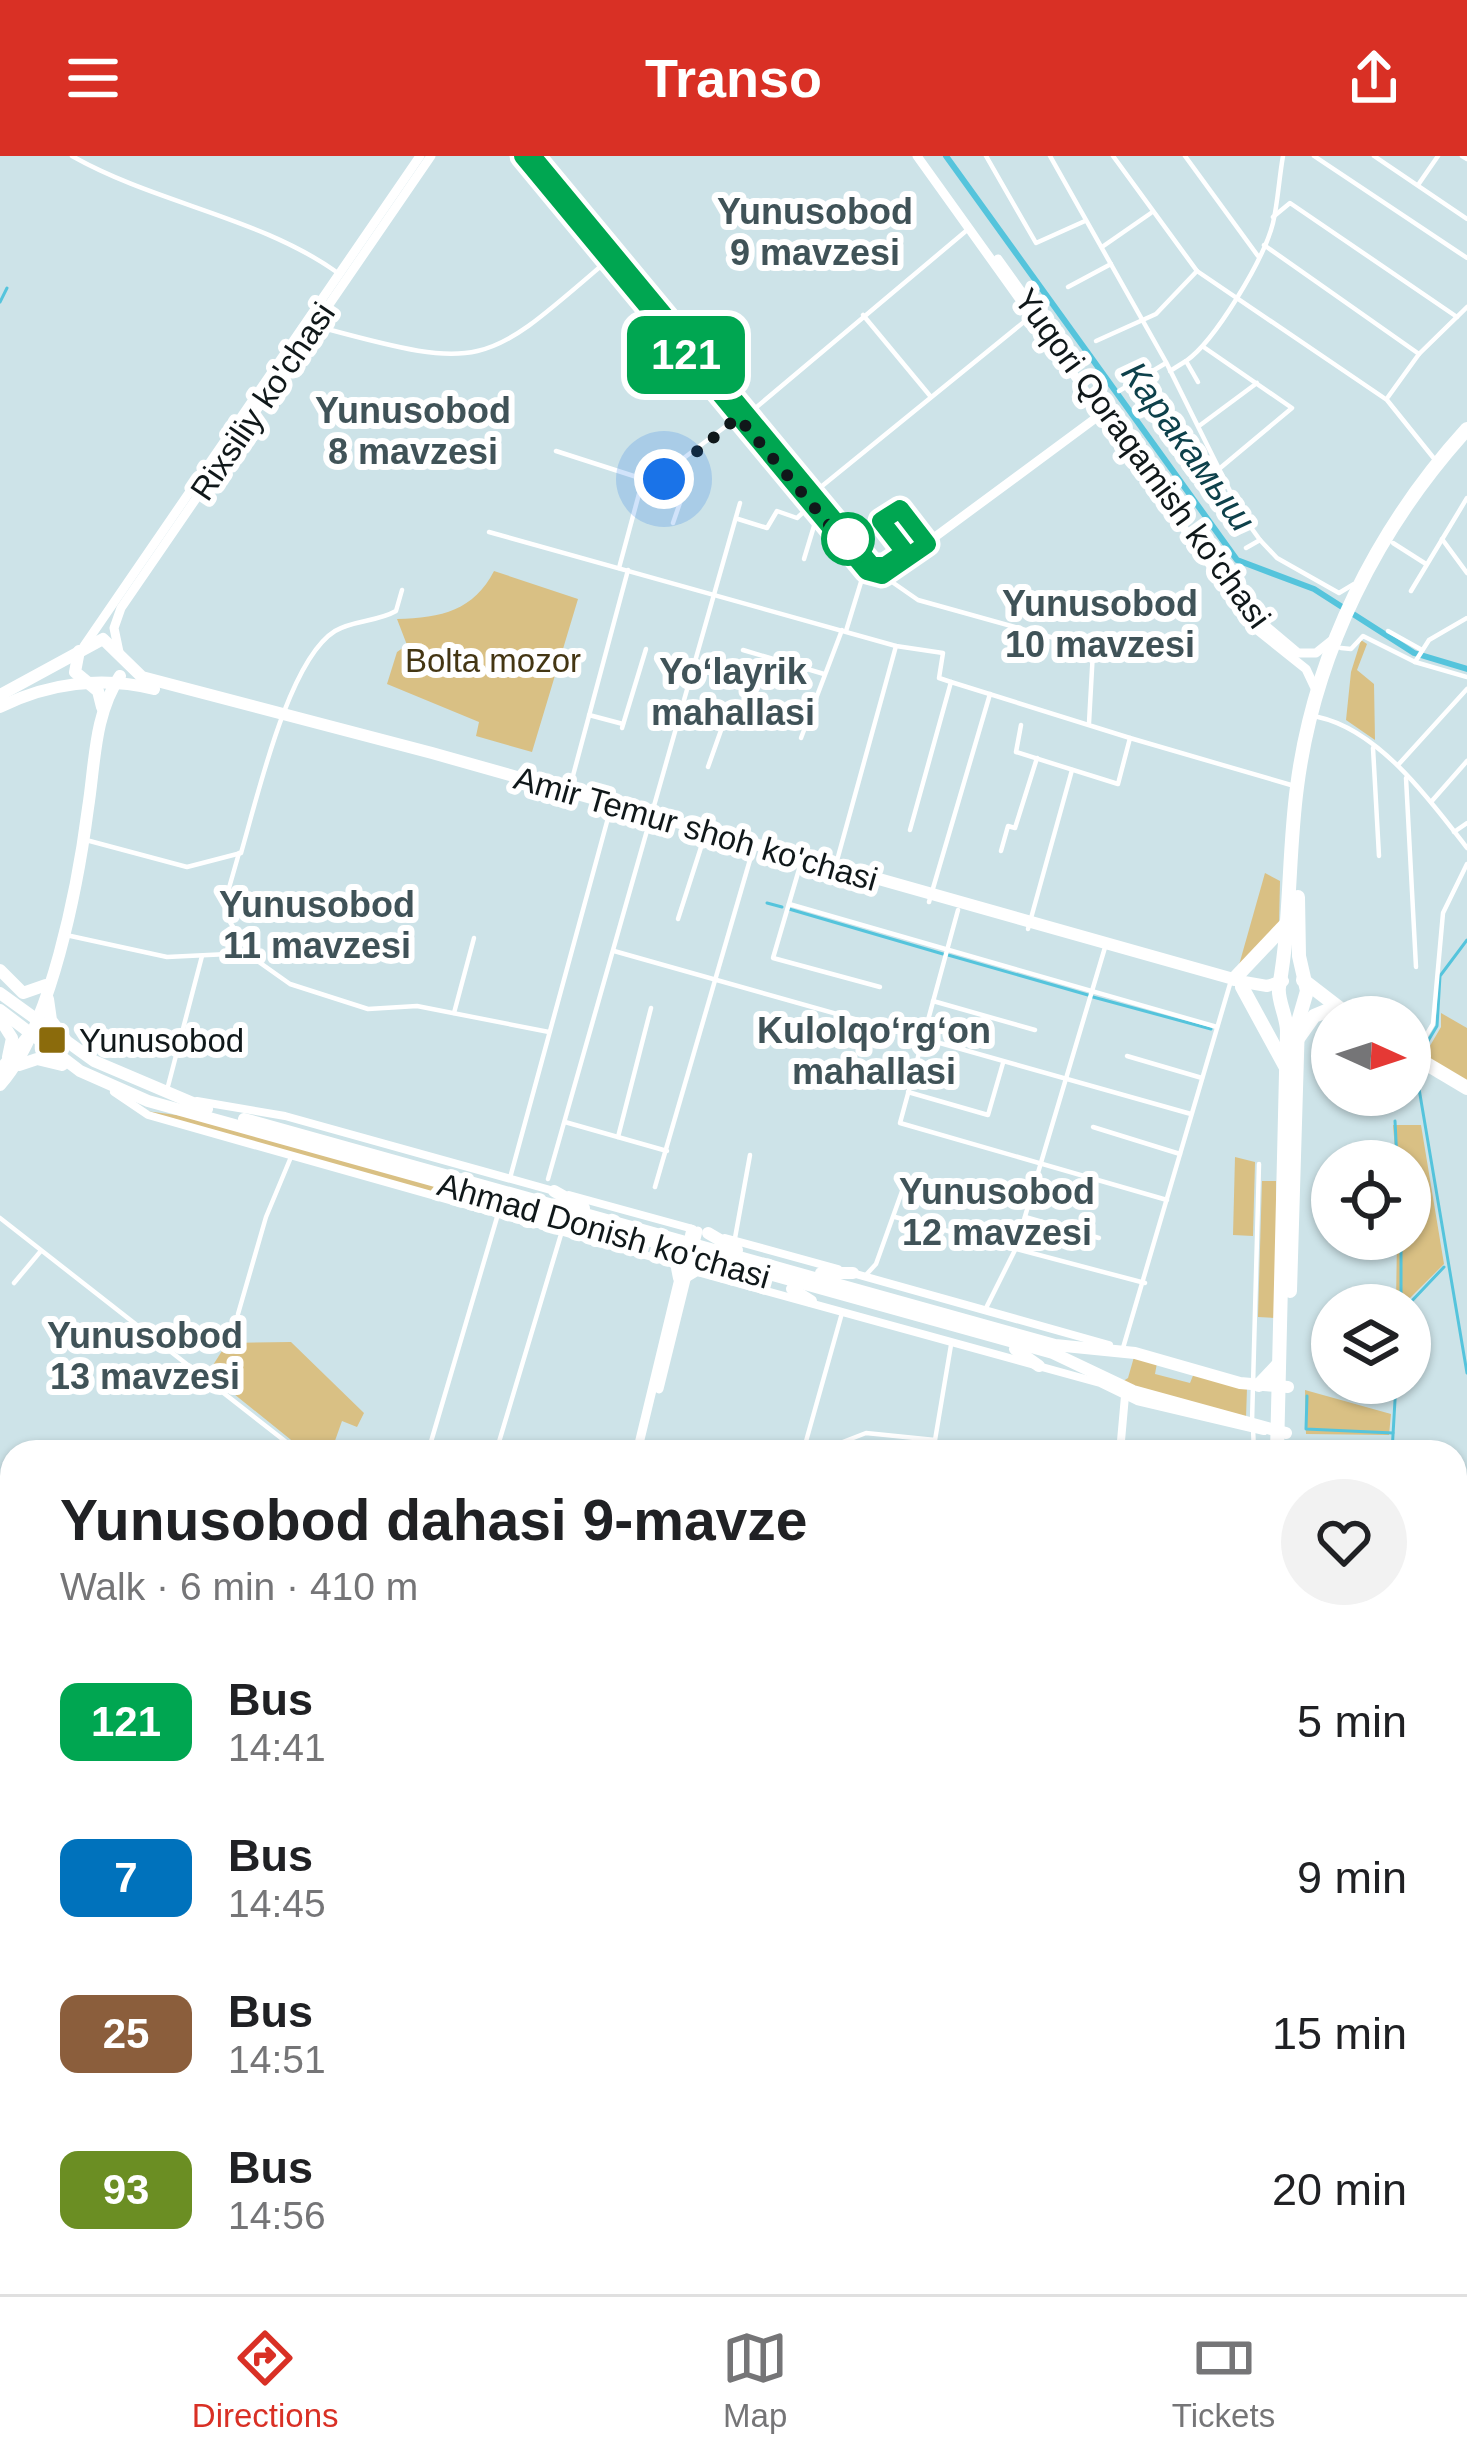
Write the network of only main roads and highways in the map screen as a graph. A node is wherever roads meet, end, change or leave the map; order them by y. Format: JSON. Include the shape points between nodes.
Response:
{"nodes":[{"id":1,"x":431,"y":156,"type":"edge"},
{"id":2,"x":523,"y":156,"type":"edge"},
{"id":3,"x":532,"y":156,"type":"edge"},
{"id":4,"x":921,"y":156,"type":"edge"},
{"id":5,"x":417,"y":164,"type":"edge"},
{"id":6,"x":573,"y":212,"type":"junction"},
{"id":7,"x":295,"y":345,"type":"junction"},
{"id":8,"x":1104,"y":412,"type":"junction"},
{"id":9,"x":742,"y":417,"type":"junction"},
{"id":10,"x":1467,"y":429,"type":"edge"},
{"id":11,"x":1467,"y":442,"type":"edge"},
{"id":12,"x":828,"y":521,"type":"junction"},
{"id":13,"x":930,"y":538,"type":"junction"},
{"id":14,"x":139,"y":572,"type":"junction"},
{"id":15,"x":1354,"y":608,"type":"junction"},
{"id":16,"x":1343,"y":632,"type":"junction"},
{"id":17,"x":84,"y":646,"type":"junction"},
{"id":18,"x":1308,"y":654,"type":"junction"},
{"id":19,"x":121,"y":658,"type":"junction"},
{"id":20,"x":1303,"y":667,"type":"junction"},
{"id":21,"x":110,"y":681,"type":"junction"},
{"id":22,"x":85,"y":684,"type":"junction"},
{"id":23,"x":1316,"y":694,"type":"junction"},
{"id":24,"x":0,"y":695,"type":"edge"},
{"id":25,"x":0,"y":707,"type":"edge"},
{"id":26,"x":102,"y":716,"type":"junction"},
{"id":27,"x":285,"y":718,"type":"junction"},
{"id":28,"x":1307,"y":748,"type":"junction"},
{"id":29,"x":651,"y":819,"type":"junction"},
{"id":30,"x":753,"y":849,"type":"junction"},
{"id":31,"x":833,"y":872,"type":"junction"},
{"id":32,"x":930,"y":898,"type":"junction"},
{"id":33,"x":1288,"y":922,"type":"junction"},
{"id":34,"x":1029,"y":926,"type":"junction"},
{"id":35,"x":1298,"y":947,"type":"junction"},
{"id":36,"x":0,"y":970,"type":"edge"},
{"id":37,"x":1282,"y":981,"type":"junction"},
{"id":38,"x":1305,"y":982,"type":"junction"},
{"id":39,"x":48,"y":983,"type":"junction"},
{"id":40,"x":1235,"y":984,"type":"junction"},
{"id":41,"x":0,"y":993,"type":"edge"},
{"id":42,"x":1314,"y":996,"type":"edge"},
{"id":43,"x":1316,"y":996,"type":"edge"},
{"id":44,"x":1283,"y":1000,"type":"junction"},
{"id":45,"x":1311,"y":1005,"type":"edge"},
{"id":46,"x":1252,"y":1011,"type":"junction"},
{"id":47,"x":1311,"y":1012,"type":"edge"},
{"id":48,"x":2,"y":1020,"type":"edge"},
{"id":49,"x":1311,"y":1020,"type":"edge"},
{"id":50,"x":1292,"y":1024,"type":"junction"},
{"id":51,"x":34,"y":1032,"type":"junction"},
{"id":52,"x":1297,"y":1040,"type":"junction"},
{"id":53,"x":74,"y":1049,"type":"junction"},
{"id":54,"x":8,"y":1066,"type":"edge"},
{"id":55,"x":1286,"y":1067,"type":"junction"},
{"id":56,"x":1431,"y":1067,"type":"edge"},
{"id":57,"x":80,"y":1071,"type":"junction"},
{"id":58,"x":0,"y":1085,"type":"edge"},
{"id":59,"x":1467,"y":1088,"type":"edge"},
{"id":60,"x":132,"y":1093,"type":"junction"},
{"id":61,"x":551,"y":1185,"type":"road end"},
{"id":62,"x":601,"y":1217,"type":"junction"},
{"id":63,"x":527,"y":1222,"type":"road end"},
{"id":64,"x":579,"y":1222,"type":"junction"},
{"id":65,"x":623,"y":1235,"type":"junction"},
{"id":66,"x":595,"y":1240,"type":"road end"},
{"id":67,"x":694,"y":1241,"type":"junction"},
{"id":68,"x":802,"y":1274,"type":"junction"},
{"id":69,"x":859,"y":1275,"type":"road end"},
{"id":70,"x":781,"y":1281,"type":"junction"},
{"id":71,"x":680,"y":1283,"type":"junction"},
{"id":72,"x":811,"y":1301,"type":"road end"},
{"id":73,"x":992,"y":1338,"type":"junction"},
{"id":74,"x":1125,"y":1349,"type":"junction"},
{"id":75,"x":1279,"y":1361,"type":"junction"},
{"id":76,"x":1039,"y":1366,"type":"road end"},
{"id":77,"x":1110,"y":1377,"type":"junction"},
{"id":78,"x":1256,"y":1385,"type":"junction"},
{"id":79,"x":1283,"y":1387,"type":"junction"},
{"id":80,"x":1179,"y":1405,"type":"junction"},
{"id":81,"x":1160,"y":1406,"type":"road end"},
{"id":82,"x":1282,"y":1432,"type":"junction"},
{"id":83,"x":644,"y":1440,"type":"edge"},
{"id":84,"x":1282,"y":1440,"type":"edge"}],
"edges":[{"from":1,"to":5,"type":"main road","name":"Rixsiliy ko'chasi"},
{"from":2,"to":6,"type":"main road"},
{"from":3,"to":6,"type":"main road"},
{"from":4,"to":8,"type":"main road","name":"Yuqori Qoraqamish ko'chasi"},
{"from":4,"to":8,"type":"main road","name":"Yuqori Qoraqamish ko'chasi"},
{"from":5,"to":7,"type":"main road","name":"Rixsiliy ko'chasi"},
{"from":5,"to":7,"type":"main road","name":"Rixsiliy ko'chasi"},
{"from":6,"to":9,"type":"main road"},
{"from":6,"to":9,"type":"main road"},
{"from":7,"to":14,"type":"main road","name":"Rixsiliy ko'chasi"},
{"from":8,"to":13,"type":"main road"},
{"from":8,"to":18,"type":"main road","name":"Yuqori Qoraqamish ko'chasi","via":[[1256,618],[1287,647]]},
{"from":8,"to":20,"type":"main road","name":"Yuqori Qoraqamish ko'chasi","via":[[1256,629]]},
{"from":9,"to":12,"type":"main road"},
{"from":10,"to":15,"type":"highway","via":[[1438,462]]},
{"from":11,"to":15,"type":"highway"},
{"from":12,"to":13,"type":"main road","via":[[878,568]]},
{"from":12,"to":13,"type":"main road","via":[[866,569],[882,575]]},
{"from":14,"to":17,"type":"main road","name":"Rixsiliy ko'chasi"},
{"from":14,"to":19,"type":"main road","name":"Rixsiliy ko'chasi","via":[[116,619]]},
{"from":15,"to":16,"type":"highway"},
{"from":16,"to":18,"type":"main road"},
{"from":16,"to":23,"type":"highway"},
{"from":16,"to":28,"type":"highway"},
{"from":17,"to":19,"type":"main road","name":"Amir Temur shoh ko'chasi","via":[[103,639]]},
{"from":17,"to":22,"type":"main road","via":[[74,668]]},
{"from":17,"to":24,"type":"main road"},
{"from":18,"to":20,"type":"main road","via":[[1316,663]]},
{"from":19,"to":21,"type":"main road"},
{"from":19,"to":27,"type":"main road","name":"Amir Temur shoh ko'chasi","via":[[140,677]]},
{"from":20,"to":23,"type":"main road","name":"Yuqori Qoraqamish ko'chasi"},
{"from":21,"to":22,"type":"main road","name":"Amir Temur shoh ko'chasi"},
{"from":21,"to":26,"type":"main road"},
{"from":21,"to":27,"type":"main road","name":"Amir Temur shoh ko'chasi"},
{"from":22,"to":25,"type":"main road","name":"Amir Temur shoh ko'chasi"},
{"from":22,"to":26,"type":"main road","via":[[99,693]]},
{"from":23,"to":28,"type":"highway"},
{"from":26,"to":39,"type":"main road","via":[[84,839]]},
{"from":27,"to":29,"type":"main road","name":"Amir Temur shoh ko'chasi"},
{"from":28,"to":33,"type":"highway"},
{"from":28,"to":35,"type":"highway"},
{"from":29,"to":30,"type":"main road","name":"Amir Temur shoh ko'chasi"},
{"from":29,"to":30,"type":"main road","name":"Amir Temur shoh ko'chasi"},
{"from":30,"to":31,"type":"main road","name":"Amir Temur shoh ko'chasi"},
{"from":30,"to":31,"type":"main road","name":"Amir Temur shoh ko'chasi","via":[[798,869]]},
{"from":31,"to":32,"type":"main road","name":"Amir Temur shoh ko'chasi"},
{"from":32,"to":34,"type":"main road","name":"Amir Temur shoh ko'chasi"},
{"from":32,"to":34,"type":"main road","name":"Amir Temur shoh ko'chasi"},
{"from":33,"to":37,"type":"highway"},
{"from":33,"to":40,"type":"highway"},
{"from":34,"to":40,"type":"main road","name":"Amir Temur shoh ko'chasi"},
{"from":35,"to":38,"type":"highway"},
{"from":35,"to":43,"type":"highway"},
{"from":36,"to":39,"type":"main road","via":[[23,993]]},
{"from":37,"to":38,"type":"highway"},
{"from":37,"to":40,"type":"main road","name":"Amir Temur shoh ko'chasi"},
{"from":37,"to":44,"type":"highway"},
{"from":38,"to":42,"type":"highway"},
{"from":39,"to":51,"type":"main road"},
{"from":39,"to":53,"type":"main road","via":[[50,1017]]},
{"from":40,"to":44,"type":"main road","name":"Amir Temur shoh ko'chasi"},
{"from":40,"to":46,"type":"highway"},
{"from":41,"to":51,"type":"main road","name":"Ahmad Donish ko'chasi"},
{"from":44,"to":45,"type":"highway"},
{"from":44,"to":50,"type":"highway"},
{"from":46,"to":50,"type":"highway","via":[[1270,1031]]},
{"from":46,"to":55,"type":"highway"},
{"from":47,"to":50,"type":"highway"},
{"from":48,"to":51,"type":"main road","name":"Ahmad Donish ko'chasi"},
{"from":48,"to":54,"type":"main road","via":[[12,1040]]},
{"from":49,"to":52,"type":"highway"},
{"from":50,"to":52,"type":"highway"},
{"from":50,"to":55,"type":"highway"},
{"from":51,"to":53,"type":"main road","name":"Ahmad Donish ko'chasi"},
{"from":51,"to":54,"type":"main road"},
{"from":51,"to":57,"type":"main road","name":"Ahmad Donish ko'chasi"},
{"from":52,"to":79,"type":"highway"},
{"from":53,"to":60,"type":"main road","name":"Ahmad Donish ko'chasi"},
{"from":54,"to":57,"type":"main road","via":[[38,1059]]},
{"from":54,"to":58,"type":"main road"},
{"from":55,"to":75,"type":"highway"},
{"from":56,"to":59,"type":"highway"},
{"from":57,"to":60,"type":"main road","name":"Ahmad Donish ko'chasi"},
{"from":60,"to":62,"type":"main road","name":"Ahmad Donish ko'chasi","via":[[166,1094]]},
{"from":60,"to":64,"type":"main road","name":"Ahmad Donish ko'chasi"},
{"from":61,"to":62,"type":"main road"},
{"from":62,"to":67,"type":"main road","name":"Ahmad Donish ko'chasi"},
{"from":63,"to":64,"type":"main road"},
{"from":64,"to":65,"type":"main road","name":"Ahmad Donish ko'chasi"},
{"from":65,"to":66,"type":"main road"},
{"from":65,"to":67,"type":"main road","name":"Ahmad Donish ko'chasi"},
{"from":65,"to":71,"type":"main road","via":[[670,1257]]},
{"from":67,"to":68,"type":"main road","name":"Ahmad Donish ko'chasi"},
{"from":67,"to":70,"type":"main road","name":"Ahmad Donish ko'chasi"},
{"from":67,"to":71,"type":"main road"},
{"from":68,"to":69,"type":"main road"},
{"from":68,"to":74,"type":"main road","name":"Ahmad Donish ko'chasi","via":[[1055,1345]]},
{"from":70,"to":72,"type":"main road"},
{"from":70,"to":73,"type":"main road","name":"Ahmad Donish ko'chasi"},
{"from":71,"to":83,"type":"main road"},
{"from":73,"to":76,"type":"main road"},
{"from":73,"to":77,"type":"main road","name":"Ahmad Donish ko'chasi"},
{"from":74,"to":77,"type":"main road","via":[[1126,1369]]},
{"from":74,"to":78,"type":"main road","name":"Ahmad Donish ko'chasi"},
{"from":75,"to":78,"type":"highway"},
{"from":75,"to":79,"type":"highway"},
{"from":77,"to":80,"type":"main road","name":"Ahmad Donish ko'chasi"},
{"from":78,"to":79,"type":"main road","name":"Ahmad Donish ko'chasi"},
{"from":79,"to":82,"type":"highway"},
{"from":80,"to":81,"type":"main road"},
{"from":80,"to":82,"type":"main road","name":"Ahmad Donish ko'chasi"},
{"from":82,"to":84,"type":"highway"}]}
